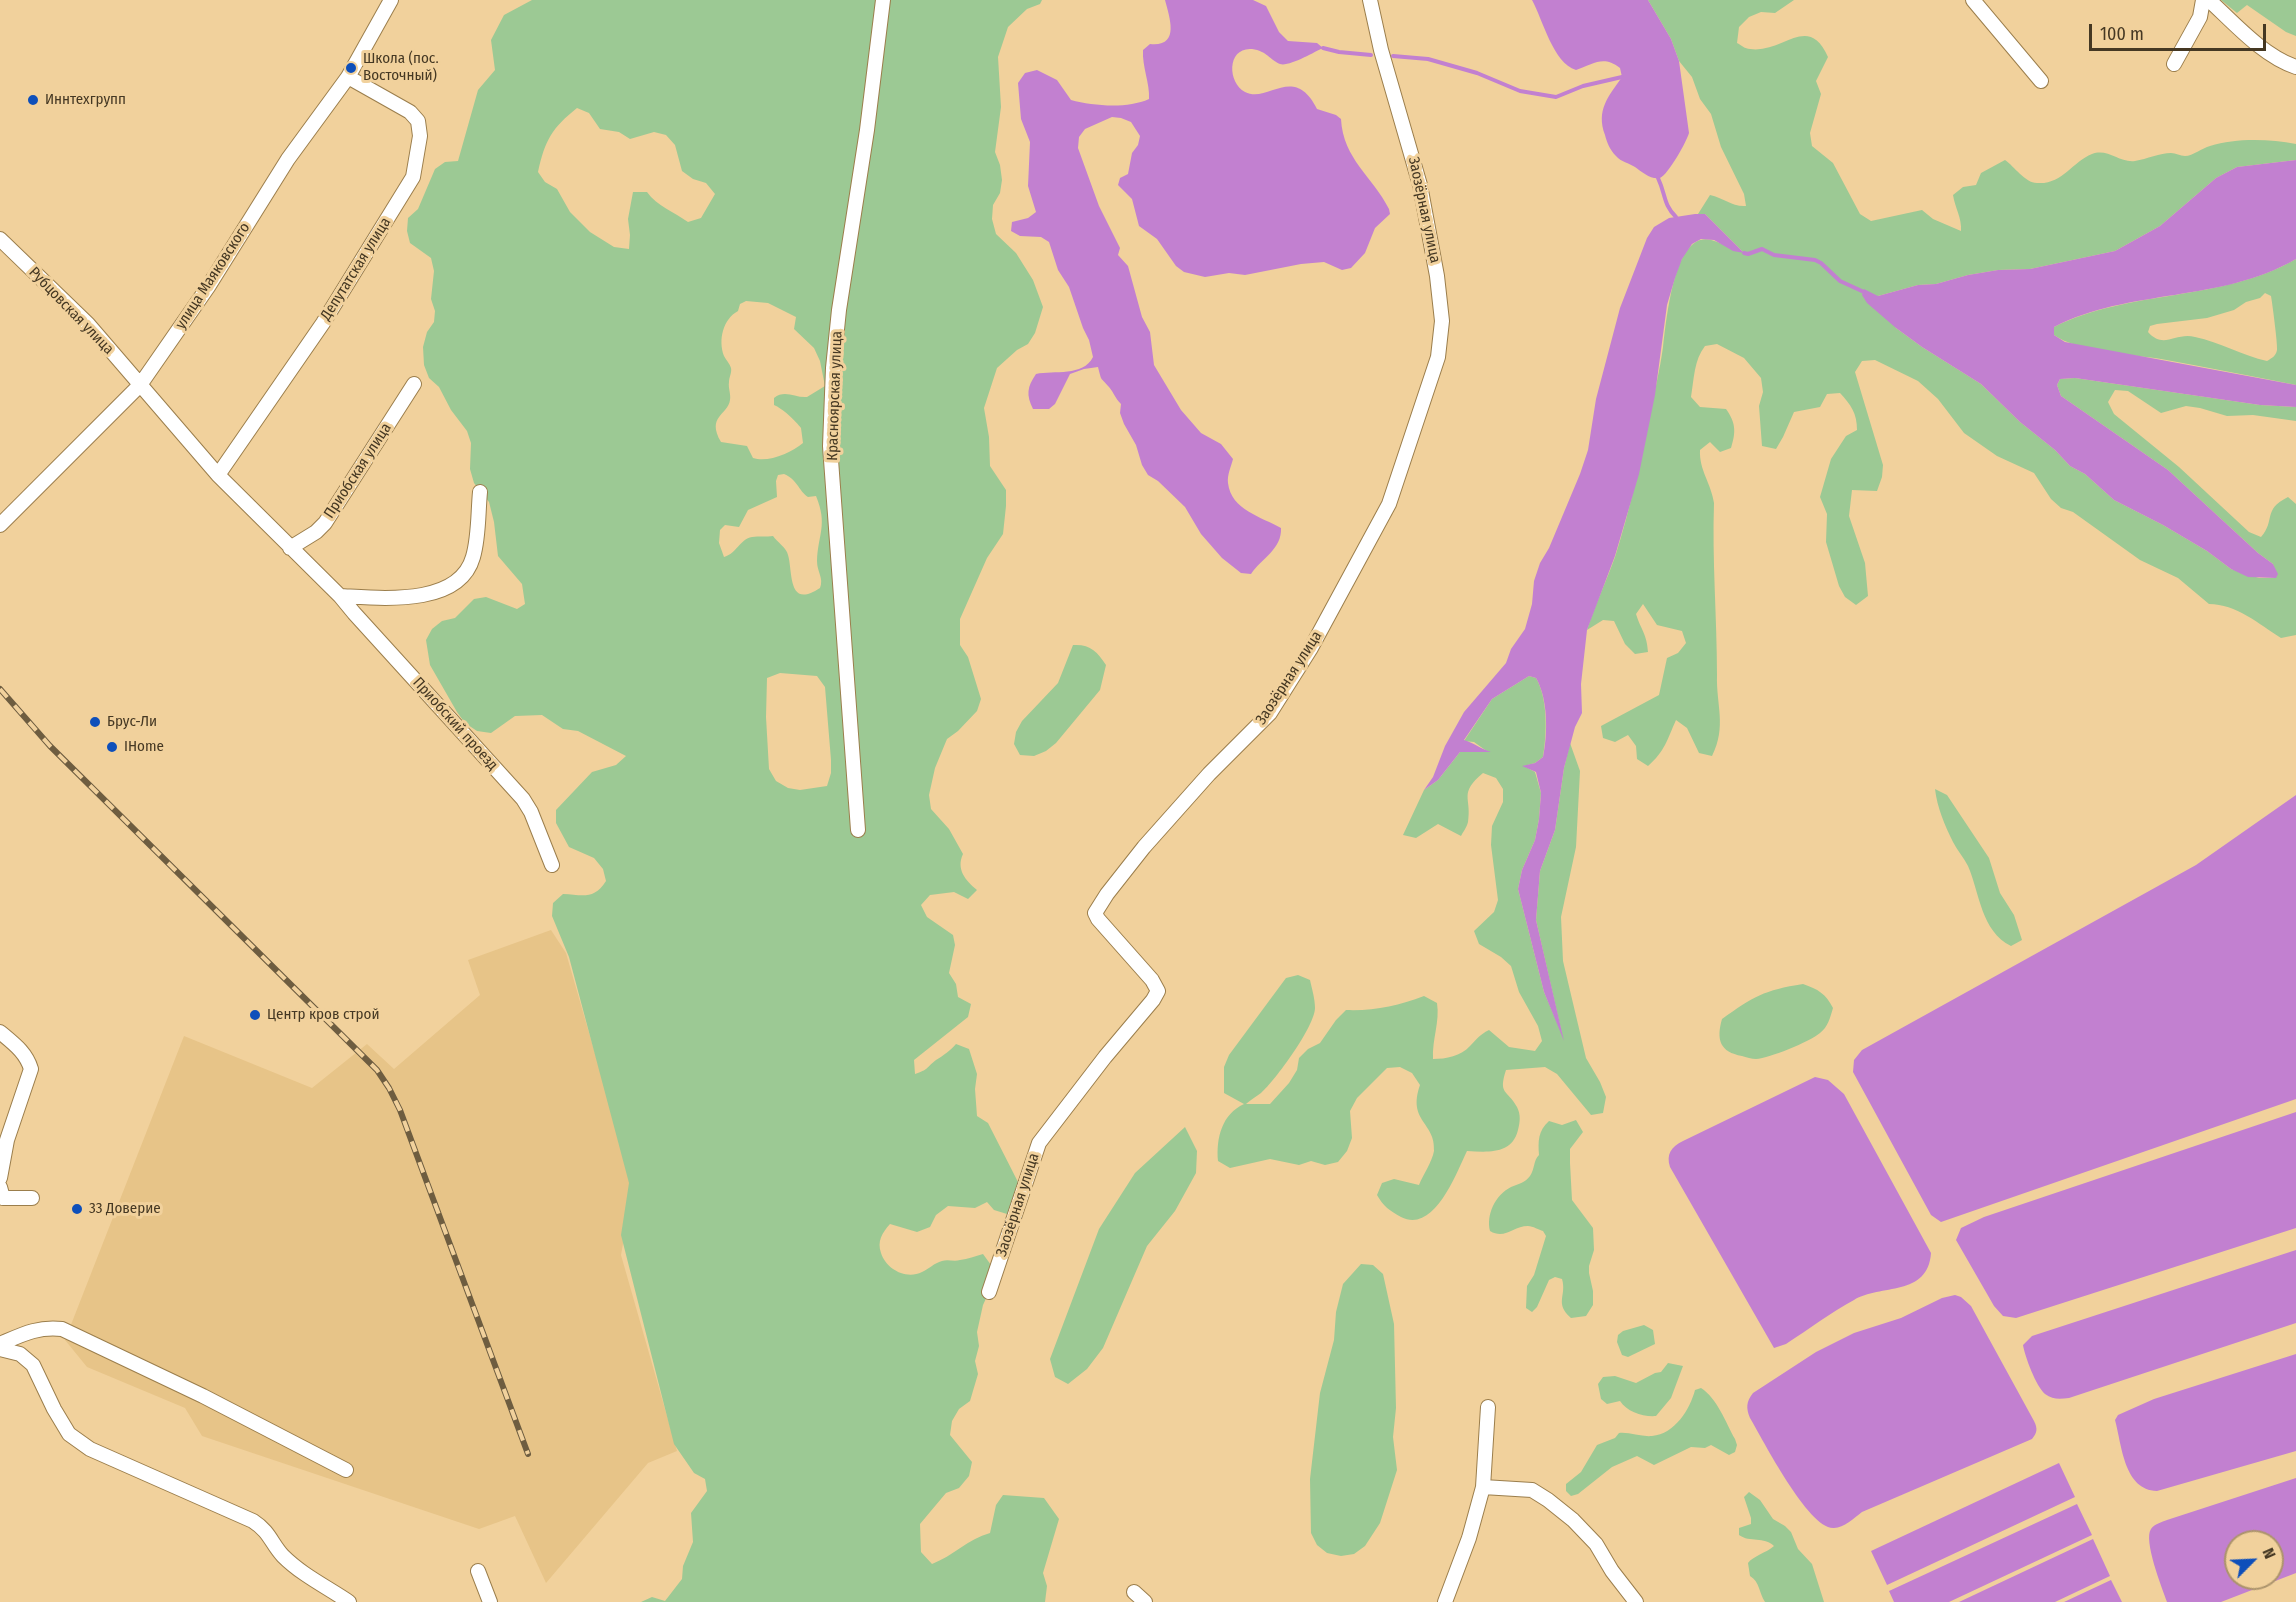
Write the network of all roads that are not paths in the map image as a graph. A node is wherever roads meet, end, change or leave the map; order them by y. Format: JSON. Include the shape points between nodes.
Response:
{"nodes":[{"id":1,"x":391,"y":0,"type":"edge"},
{"id":2,"x":883,"y":0,"type":"edge"},
{"id":3,"x":1370,"y":0,"type":"edge"},
{"id":4,"x":1973,"y":0,"type":"edge"},
{"id":5,"x":2203,"y":0,"type":"edge"},
{"id":6,"x":2209,"y":0,"type":"edge"},
{"id":7,"x":2174,"y":64,"type":"dead end"},
{"id":8,"x":2296,"y":67,"type":"edge"},
{"id":9,"x":348,"y":77,"type":"junction"},
{"id":10,"x":2041,"y":81,"type":"dead end"},
{"id":11,"x":0,"y":239,"type":"edge"},
{"id":12,"x":414,"y":384,"type":"dead end"},
{"id":13,"x":140,"y":385,"type":"junction"},
{"id":14,"x":218,"y":475,"type":"junction"},
{"id":15,"x":480,"y":492,"type":"dead end"},
{"id":16,"x":0,"y":505,"type":"edge"},
{"id":17,"x":4,"y":521,"type":"edge"},
{"id":18,"x":290,"y":548,"type":"junction"},
{"id":19,"x":340,"y":596,"type":"junction"},
{"id":20,"x":858,"y":830,"type":"dead end"},
{"id":21,"x":552,"y":864,"type":"dead end"},
{"id":22,"x":0,"y":1032,"type":"edge"},
{"id":23,"x":0,"y":1178,"type":"edge"},
{"id":24,"x":1,"y":1194,"type":"edge"},
{"id":25,"x":32,"y":1198,"type":"dead end"},
{"id":26,"x":989,"y":1292,"type":"dead end"},
{"id":27,"x":0,"y":1344,"type":"edge"},
{"id":28,"x":0,"y":1349,"type":"edge"},
{"id":29,"x":1488,"y":1407,"type":"dead end"},
{"id":30,"x":346,"y":1470,"type":"dead end"},
{"id":31,"x":1483,"y":1487,"type":"junction"},
{"id":32,"x":478,"y":1571,"type":"dead end"},
{"id":33,"x":1134,"y":1592,"type":"dead end"},
{"id":34,"x":349,"y":1602,"type":"edge"},
{"id":35,"x":490,"y":1602,"type":"edge"},
{"id":36,"x":1145,"y":1602,"type":"edge"},
{"id":37,"x":1445,"y":1602,"type":"edge"},
{"id":38,"x":1636,"y":1602,"type":"edge"}],
"edges":[{"from":1,"to":9,"type":"street","name":"улица Маяковского"},
{"from":2,"to":20,"type":"street","name":"Красноярская улица","via":[[838,310],[830,446]]},
{"from":3,"to":26,"type":"street","name":"Заозёрная улица","via":[[1420,184],[1442,321],[1438,357],[1389,504],[1311,648],[1270,713],[1144,847],[1095,912],[1158,991],[1039,1143]]},
{"from":4,"to":10,"type":"street"},
{"from":5,"to":7,"type":"street","via":[[2200,17]]},
{"from":6,"to":8,"type":"street","via":[[2262,47]]},
{"from":9,"to":13,"type":"street","name":"улица Маяковского","via":[[288,159],[208,287]]},
{"from":9,"to":14,"type":"street","name":"Депутатская улица","via":[[411,112],[418,121],[420,136],[413,177],[323,323]]},
{"from":11,"to":13,"type":"street","name":"Рубцовская улица","via":[[88,324]]},
{"from":12,"to":18,"type":"street","name":"Приобская улица","via":[[325,523]]},
{"from":13,"to":14,"type":"street","name":"Приобский проезд"},
{"from":13,"to":17,"type":"street","name":"улица Маяковского"},
{"from":14,"to":18,"type":"street","name":"Приобский проезд"},
{"from":15,"to":19,"type":"street","via":[[473,557],[455,583],[418,596]]},
{"from":16,"to":17,"type":"street"},
{"from":18,"to":19,"type":"street","name":"Приобский проезд"},
{"from":19,"to":21,"type":"street","name":"Приобский проезд","via":[[523,798]]},
{"from":22,"to":23,"type":"street","via":[[22,1052],[31,1069],[7,1140]]},
{"from":24,"to":25,"type":"street"},
{"from":27,"to":30,"type":"street","via":[[31,1330],[62,1329]]},
{"from":28,"to":34,"type":"street","via":[[20,1354],[33,1365],[69,1434],[90,1449],[253,1521],[265,1529],[282,1555]]},
{"from":29,"to":31,"type":"street"},
{"from":31,"to":37,"type":"street"},
{"from":31,"to":38,"type":"street","via":[[1532,1490],[1548,1500],[1596,1544]]},
{"from":32,"to":35,"type":"street"},
{"from":33,"to":36,"type":"street"}]}
